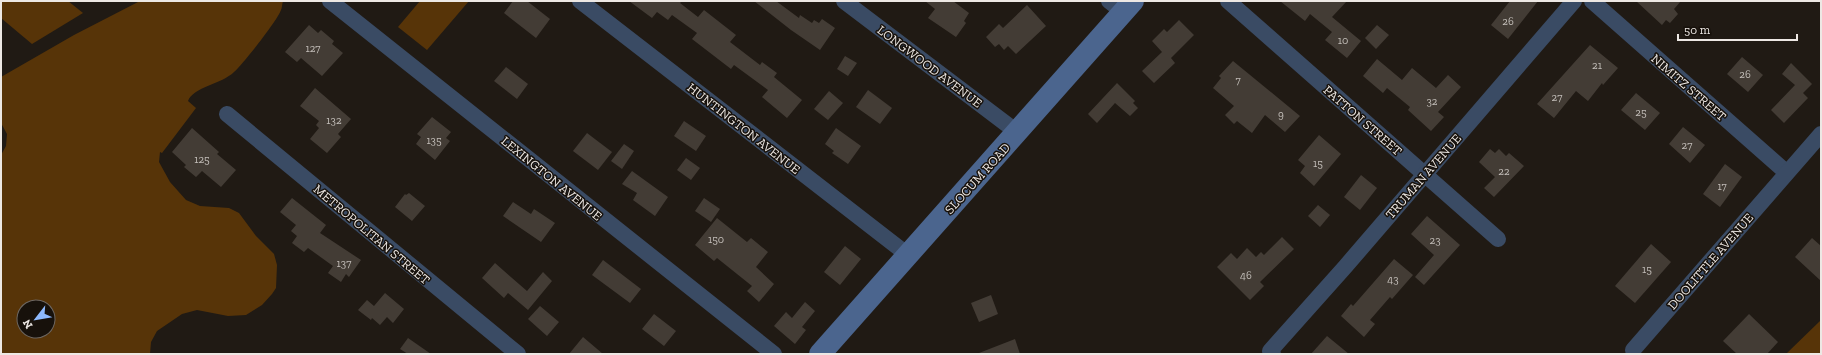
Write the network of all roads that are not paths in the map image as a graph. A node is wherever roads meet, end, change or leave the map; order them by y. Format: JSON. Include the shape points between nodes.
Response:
{"nodes":[{"id":1,"x":330,"y":1,"type":"edge"},
{"id":2,"x":580,"y":1,"type":"edge"},
{"id":3,"x":844,"y":1,"type":"edge"},
{"id":4,"x":1228,"y":1,"type":"edge"},
{"id":5,"x":1574,"y":1,"type":"edge"},
{"id":6,"x":1592,"y":1,"type":"edge"},
{"id":7,"x":1122,"y":5,"type":"edge"},
{"id":8,"x":227,"y":114,"type":"dead end"},
{"id":9,"x":1017,"y":132,"type":"junction"},
{"id":10,"x":1821,"y":134,"type":"edge"},
{"id":11,"x":1786,"y":172,"type":"junction"},
{"id":12,"x":1424,"y":174,"type":"junction"},
{"id":13,"x":1498,"y":239,"type":"dead end"},
{"id":14,"x":908,"y":255,"type":"junction"},
{"id":15,"x":1633,"y":350,"type":"dead end"},
{"id":16,"x":1272,"y":353,"type":"edge"},
{"id":17,"x":518,"y":354,"type":"edge"},
{"id":18,"x":774,"y":354,"type":"edge"},
{"id":19,"x":820,"y":354,"type":"edge"}],
"edges":[{"from":1,"to":18,"type":"street","name":"LEXINGTON AVENUE"},
{"from":2,"to":14,"type":"street","name":"HUNTINGTON AVENUE"},
{"from":3,"to":9,"type":"street","name":"LONGWOOD AVENUE"},
{"from":4,"to":12,"type":"street","name":"PATTON STREET"},
{"from":5,"to":12,"type":"street","name":"TRUMAN AVENUE"},
{"from":6,"to":11,"type":"street","name":"NIMITZ STREET"},
{"from":7,"to":9,"type":"main road","name":"SLOCUM ROAD"},
{"from":8,"to":17,"type":"street","name":"METROPOLITAN STREET"},
{"from":9,"to":14,"type":"main road","name":"SLOCUM ROAD"},
{"from":10,"to":11,"type":"street","name":"DOOLITTLE AVENUE"},
{"from":11,"to":15,"type":"street","name":"DOOLITTLE AVENUE"},
{"from":12,"to":13,"type":"street","name":"PATTON STREET"},
{"from":12,"to":16,"type":"street","name":"TRUMAN AVENUE"},
{"from":14,"to":19,"type":"main road","name":"SLOCUM ROAD"}]}
